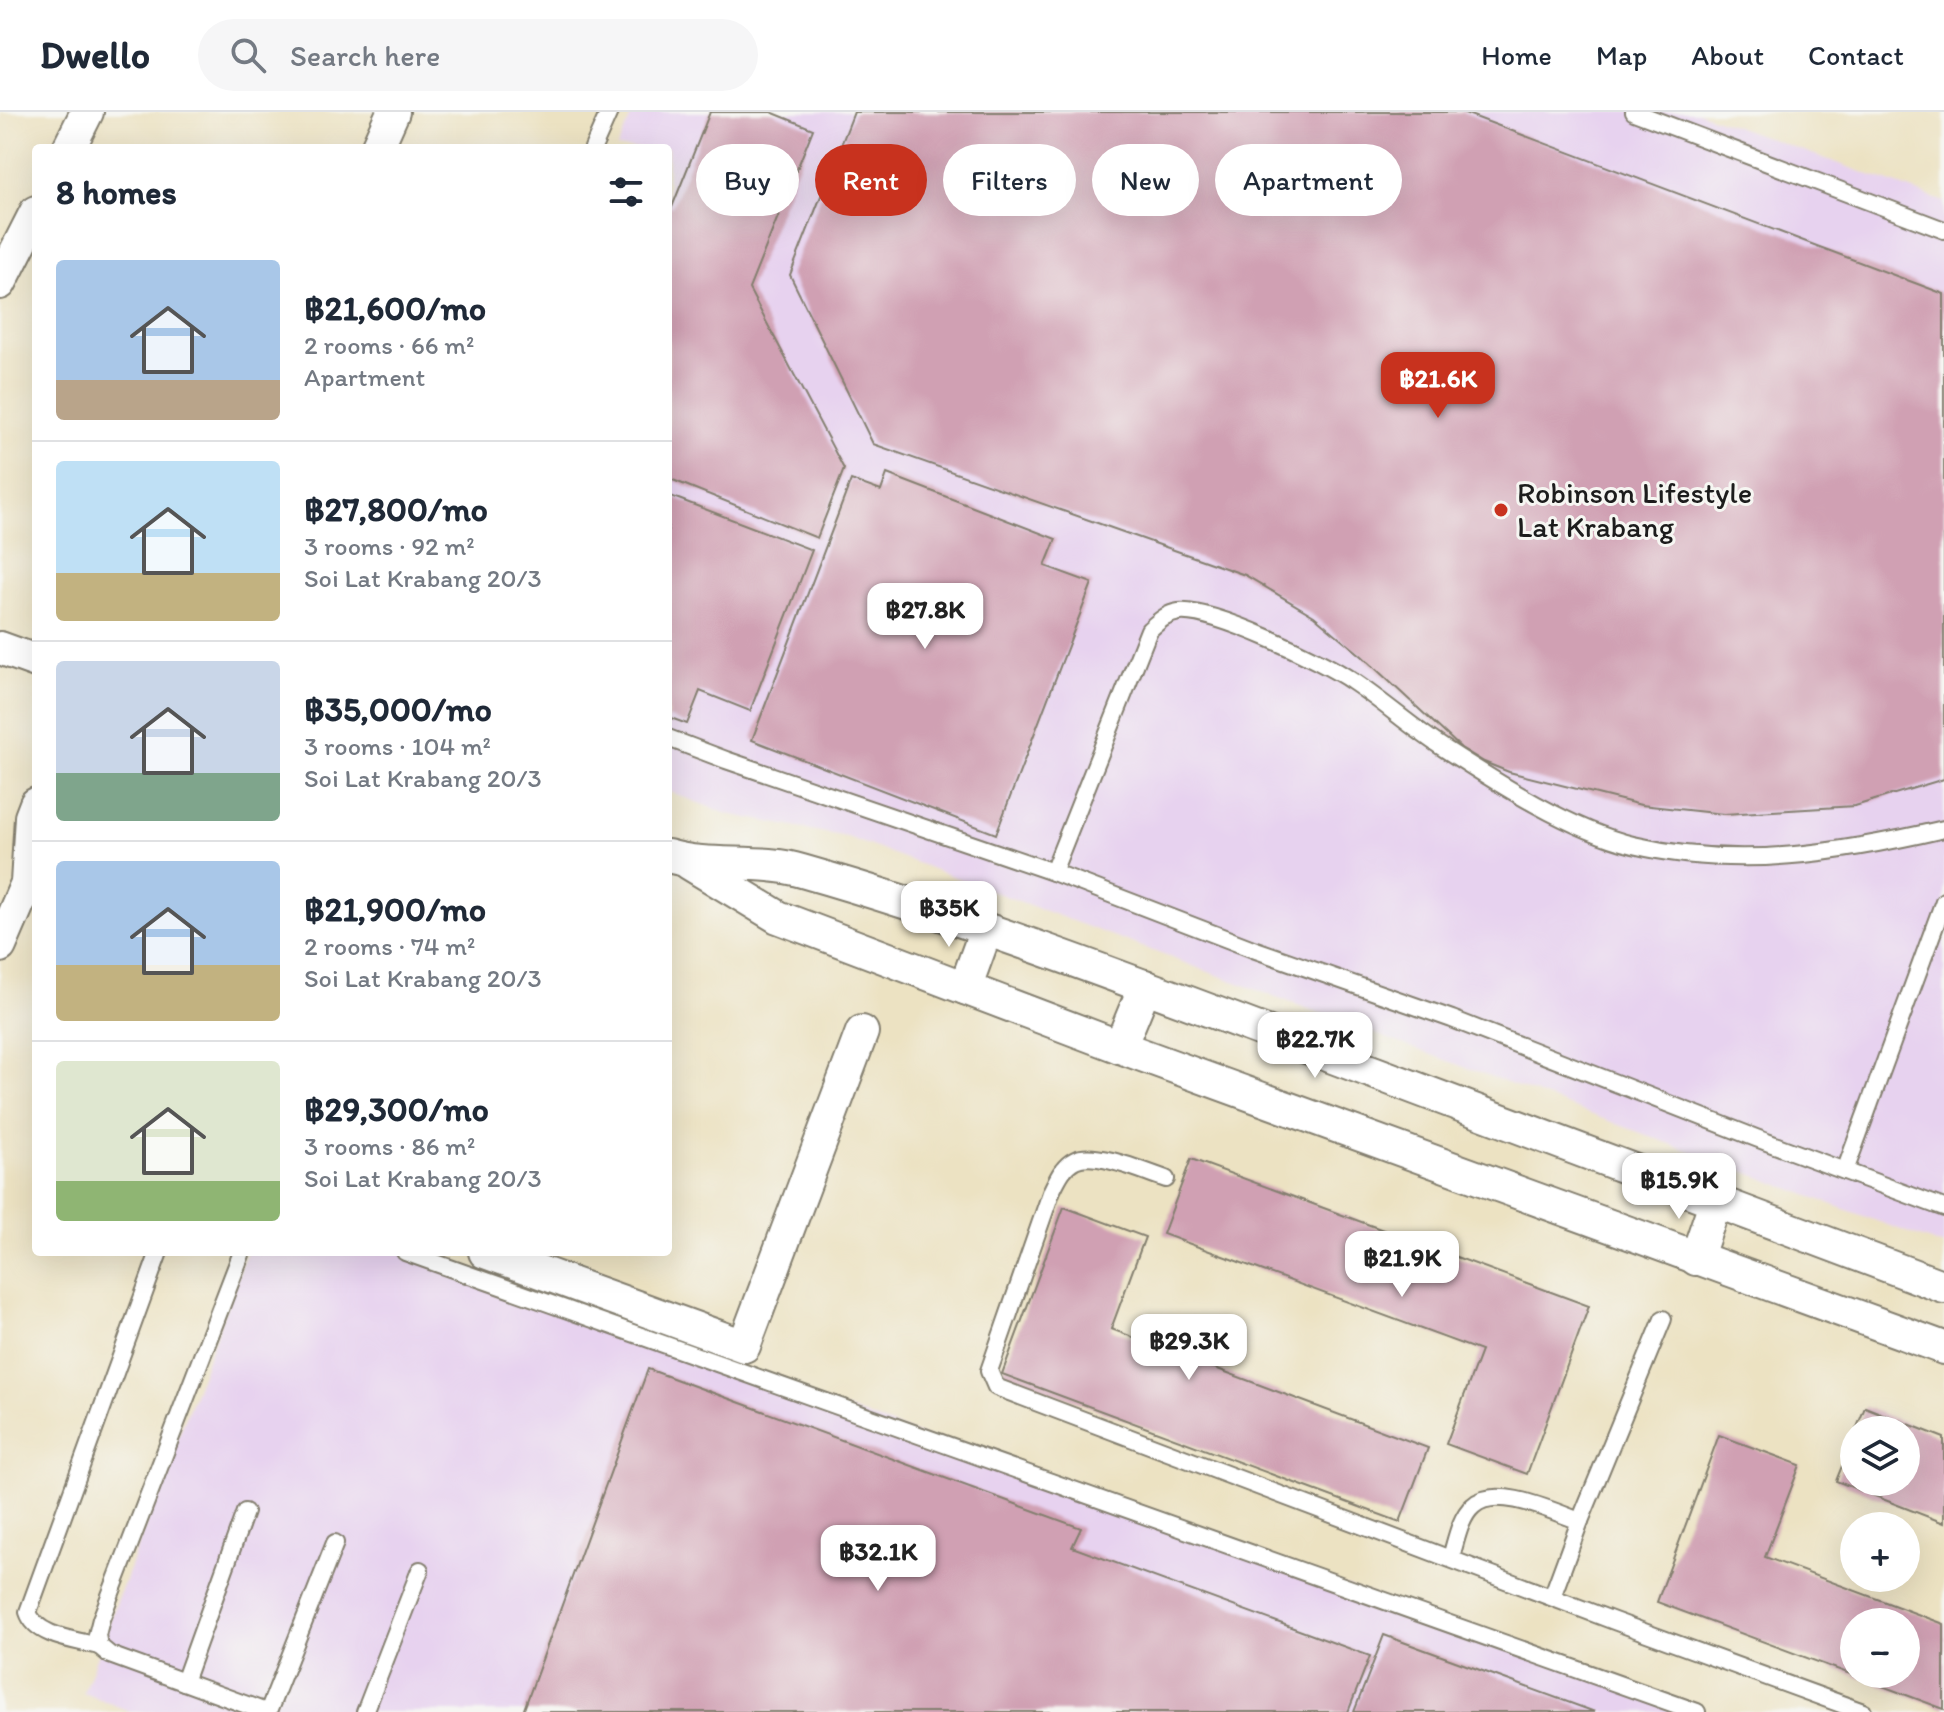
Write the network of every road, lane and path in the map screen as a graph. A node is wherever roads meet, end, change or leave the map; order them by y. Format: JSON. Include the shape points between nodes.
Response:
{"nodes":[{"id":1,"x":87,"y":112,"type":"edge"},
{"id":2,"x":393,"y":112,"type":"edge"},
{"id":3,"x":609,"y":112,"type":"edge"},
{"id":4,"x":1634,"y":112,"type":"edge"},
{"id":5,"x":71,"y":144,"type":"edge"},
{"id":6,"x":379,"y":144,"type":"edge"},
{"id":7,"x":595,"y":144,"type":"edge"},
{"id":8,"x":32,"y":220,"type":"edge"},
{"id":9,"x":1944,"y":230,"type":"edge"},
{"id":10,"x":0,"y":283,"type":"edge"},
{"id":11,"x":0,"y":648,"type":"edge"},
{"id":12,"x":32,"y":660,"type":"edge"},
{"id":13,"x":672,"y":740,"type":"edge"},
{"id":14,"x":32,"y":814,"type":"edge"},
{"id":15,"x":1944,"y":829,"type":"edge"},
{"id":16,"x":677,"y":859,"type":"edge"},
{"id":17,"x":1053,"y":872,"type":"junction"},
{"id":18,"x":32,"y":879,"type":"edge"},
{"id":19,"x":1944,"y":901,"type":"edge"},
{"id":20,"x":986,"y":930,"type":"junction"},
{"id":21,"x":0,"y":946,"type":"edge"},
{"id":22,"x":1145,"y":986,"type":"junction"},
{"id":23,"x":965,"y":988,"type":"junction"},
{"id":24,"x":862,"y":1032,"type":"dead end"},
{"id":25,"x":1120,"y":1047,"type":"junction"},
{"id":26,"x":1845,"y":1171,"type":"junction"},
{"id":27,"x":1166,"y":1179,"type":"dead end"},
{"id":28,"x":1716,"y":1200,"type":"junction"},
{"id":29,"x":1944,"y":1208,"type":"edge"},
{"id":30,"x":158,"y":1256,"type":"edge"},
{"id":31,"x":240,"y":1256,"type":"edge"},
{"id":32,"x":416,"y":1256,"type":"edge"},
{"id":33,"x":501,"y":1256,"type":"edge"},
{"id":34,"x":1696,"y":1259,"type":"junction"},
{"id":35,"x":1944,"y":1287,"type":"edge"},
{"id":36,"x":1663,"y":1319,"type":"dead end"},
{"id":37,"x":1944,"y":1348,"type":"edge"},
{"id":38,"x":245,"y":1512,"type":"dead end"},
{"id":39,"x":1580,"y":1521,"type":"junction"},
{"id":40,"x":335,"y":1543,"type":"dead end"},
{"id":41,"x":1451,"y":1557,"type":"junction"},
{"id":42,"x":420,"y":1570,"type":"dead end"},
{"id":43,"x":1552,"y":1597,"type":"junction"},
{"id":44,"x":99,"y":1646,"type":"junction"},
{"id":45,"x":184,"y":1682,"type":"junction"},
{"id":46,"x":267,"y":1712,"type":"edge"},
{"id":47,"x":365,"y":1712,"type":"edge"},
{"id":48,"x":1697,"y":1712,"type":"edge"},
{"id":49,"x":1863,"y":1712,"type":"edge"}],
"edges":[{"from":1,"to":5,"type":"street"},
{"from":2,"to":6,"type":"street"},
{"from":3,"to":7,"type":"lane"},
{"from":4,"to":9,"type":"lane"},
{"from":8,"to":10,"type":"street"},
{"from":11,"to":12,"type":"street"},
{"from":13,"to":17,"type":"lane"},
{"from":14,"to":18,"type":"street"},
{"from":15,"to":17,"type":"lane","via":[[1792,857],[1692,856],[1630,844],[1528,799],[1302,652],[1206,615],[1181,611],[1162,617],[1149,630]]},
{"from":16,"to":20,"type":"street","via":[[798,869]]},
{"from":16,"to":23,"type":"street","via":[[778,917]]},
{"from":17,"to":26,"type":"lane"},
{"from":18,"to":21,"type":"street"},
{"from":19,"to":26,"type":"lane"},
{"from":20,"to":22,"type":"street"},
{"from":20,"to":23,"type":"street"},
{"from":22,"to":25,"type":"street"},
{"from":22,"to":28,"type":"street"},
{"from":23,"to":25,"type":"street"},
{"from":24,"to":33,"type":"street","via":[[744,1346]]},
{"from":25,"to":34,"type":"street"},
{"from":26,"to":29,"type":"lane"},
{"from":27,"to":41,"type":"lane","via":[[1090,1156],[1064,1169],[989,1371],[996,1387]]},
{"from":28,"to":34,"type":"street"},
{"from":28,"to":35,"type":"street"},
{"from":30,"to":44,"type":"lane","via":[[28,1612],[39,1628]]},
{"from":31,"to":44,"type":"lane","via":[[101,1619]]},
{"from":32,"to":48,"type":"lane"},
{"from":34,"to":37,"type":"street"},
{"from":36,"to":39,"type":"lane"},
{"from":38,"to":45,"type":"lane"},
{"from":39,"to":41,"type":"lane","via":[[1505,1497],[1485,1498],[1472,1506]]},
{"from":39,"to":43,"type":"lane"},
{"from":40,"to":46,"type":"lane"},
{"from":41,"to":43,"type":"lane"},
{"from":42,"to":47,"type":"lane"},
{"from":43,"to":49,"type":"lane"},
{"from":44,"to":45,"type":"lane"},
{"from":45,"to":46,"type":"lane"}]}
